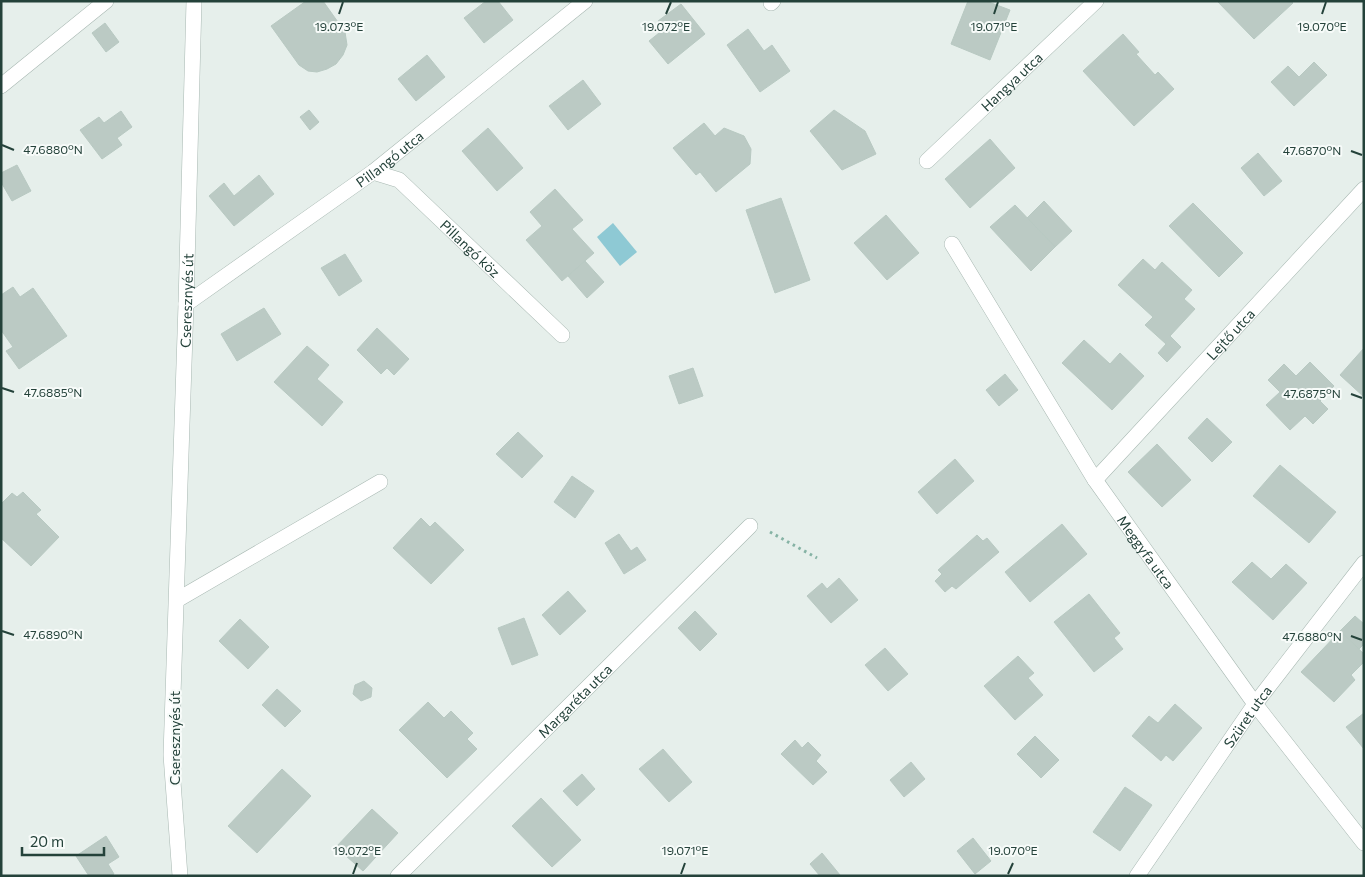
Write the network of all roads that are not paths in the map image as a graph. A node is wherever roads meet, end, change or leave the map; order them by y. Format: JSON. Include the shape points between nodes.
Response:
{"nodes":[{"id":1,"x":106,"y":1,"type":"edge"},
{"id":2,"x":194,"y":1,"type":"edge"},
{"id":3,"x":584,"y":1,"type":"edge"},
{"id":4,"x":1096,"y":1,"type":"edge"},
{"id":5,"x":1,"y":86,"type":"edge"},
{"id":6,"x":927,"y":161,"type":"dead end"},
{"id":7,"x":373,"y":172,"type":"junction"},
{"id":8,"x":1364,"y":189,"type":"edge"},
{"id":9,"x":952,"y":244,"type":"dead end"},
{"id":10,"x":186,"y":304,"type":"junction"},
{"id":11,"x":562,"y":335,"type":"dead end"},
{"id":12,"x":1095,"y":480,"type":"junction"},
{"id":13,"x":380,"y":482,"type":"dead end"},
{"id":14,"x":750,"y":526,"type":"road end"},
{"id":15,"x":1364,"y":563,"type":"edge"},
{"id":16,"x":177,"y":600,"type":"junction"},
{"id":17,"x":1255,"y":704,"type":"junction"},
{"id":18,"x":1364,"y":842,"type":"edge"},
{"id":19,"x":180,"y":876,"type":"edge"},
{"id":20,"x":398,"y":876,"type":"edge"},
{"id":21,"x":1137,"y":876,"type":"edge"}],
"edges":[{"from":1,"to":5,"type":"street"},
{"from":2,"to":10,"type":"street","name":"Cseresznyés út"},
{"from":3,"to":7,"type":"street","name":"Pillangó utca"},
{"from":4,"to":6,"type":"street","name":"Hangya utca"},
{"from":7,"to":10,"type":"street","name":"Pillangó utca"},
{"from":7,"to":11,"type":"street","name":"Pillangó köz","via":[[398,180]]},
{"from":8,"to":12,"type":"street","name":"Lejtő utca"},
{"from":9,"to":12,"type":"street","name":"Meggyfa utca"},
{"from":10,"to":16,"type":"street","name":"Cseresznyés út"},
{"from":12,"to":17,"type":"street","name":"Meggyfa utca"},
{"from":13,"to":16,"type":"street"},
{"from":14,"to":20,"type":"street","name":"Margaréta utca"},
{"from":15,"to":17,"type":"street","name":"Szüret utca"},
{"from":16,"to":19,"type":"street","name":"Cseresznyés út","via":[[171,755]]},
{"from":17,"to":18,"type":"street","name":"Meggyfa utca"},
{"from":17,"to":21,"type":"street","name":"Szüret utca"}]}
